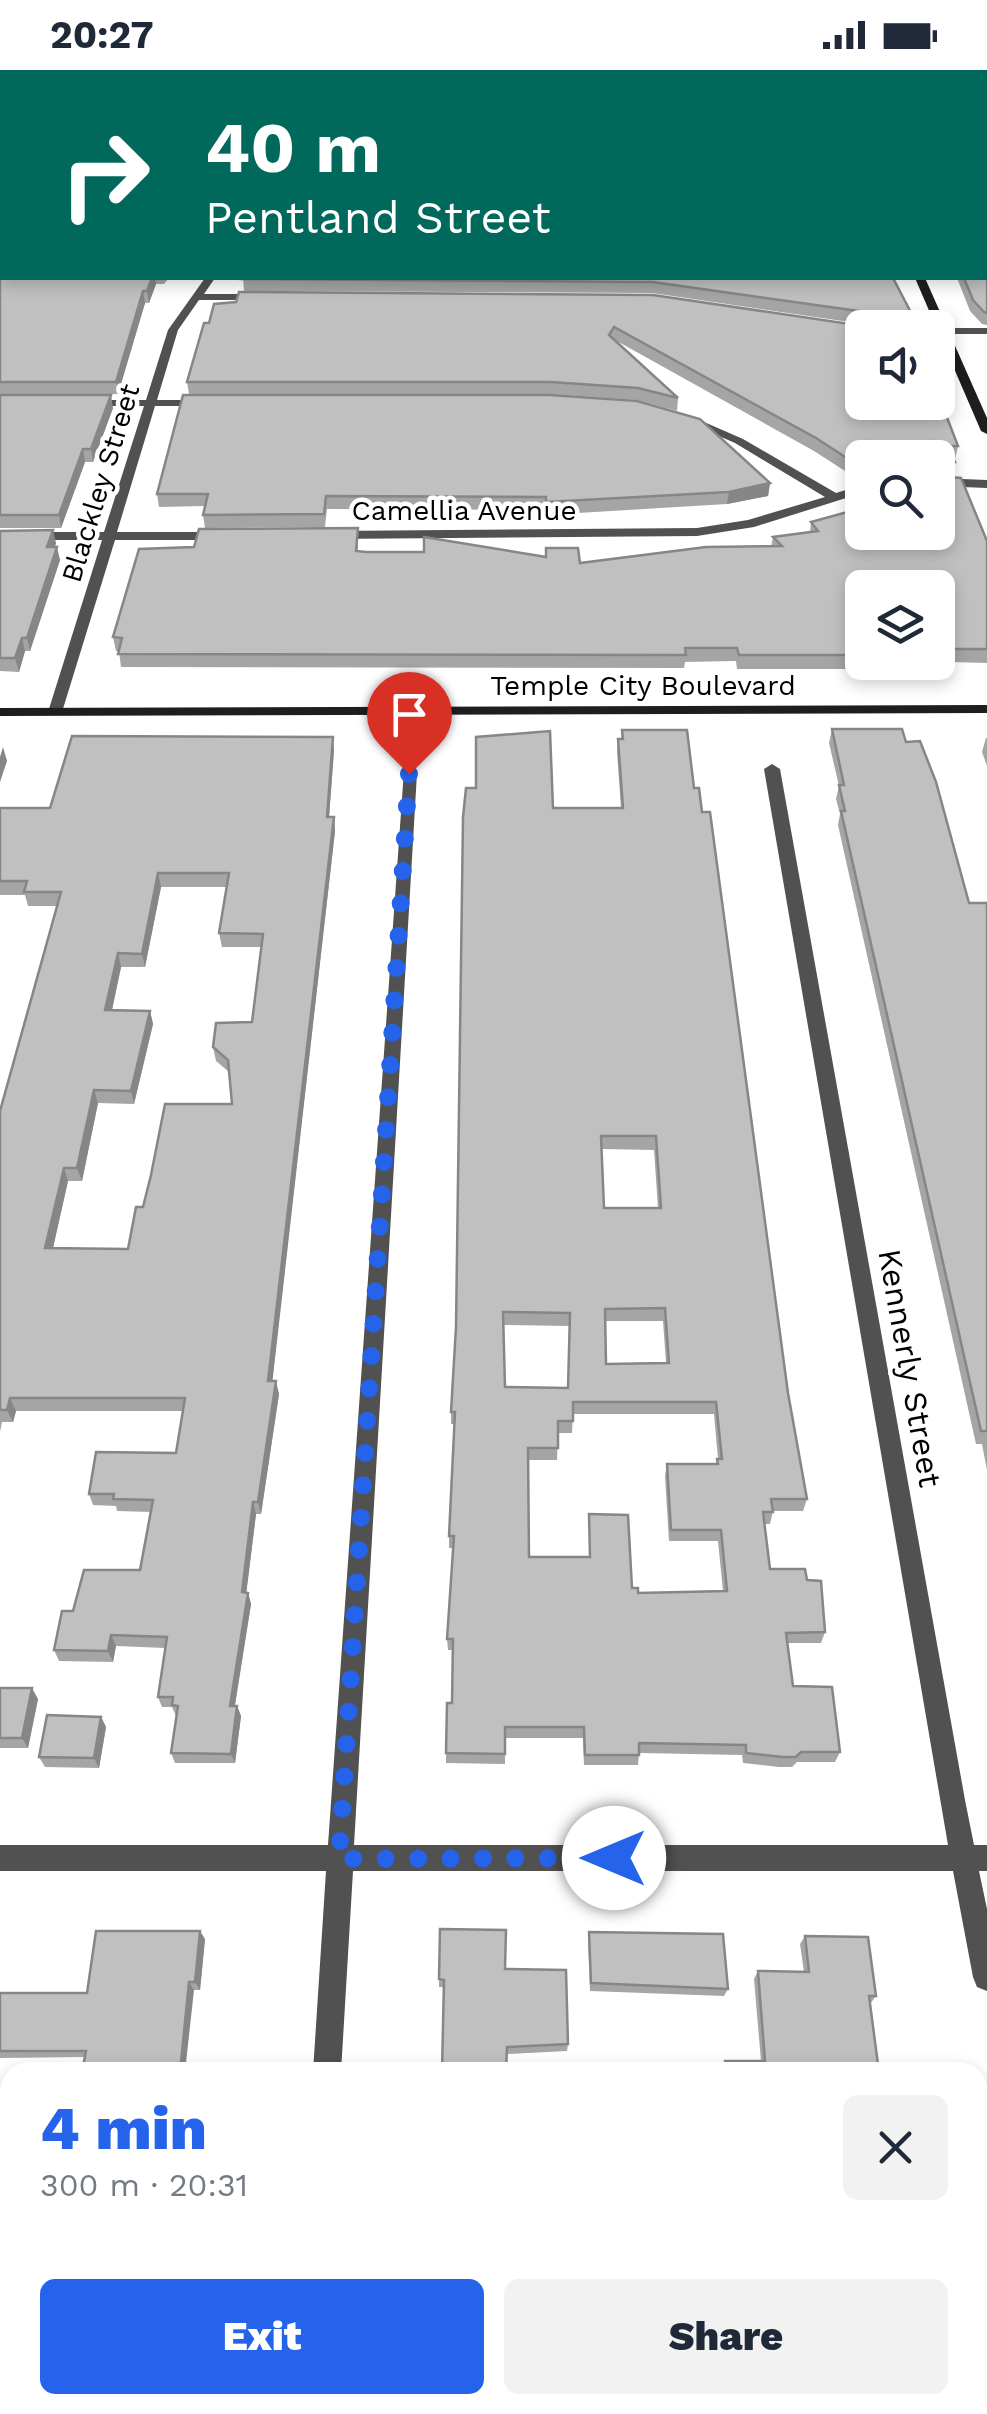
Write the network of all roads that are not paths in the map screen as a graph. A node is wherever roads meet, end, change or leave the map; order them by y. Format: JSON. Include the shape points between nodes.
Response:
{"nodes":[{"id":1,"x":209,"y":280,"type":"edge"},
{"id":2,"x":921,"y":280,"type":"edge"},
{"id":3,"x":198,"y":297,"type":"junction"},
{"id":4,"x":276,"y":297,"type":"edge"},
{"id":5,"x":931,"y":310,"type":"edge"},
{"id":6,"x":987,"y":331,"type":"edge"},
{"id":7,"x":955,"y":332,"type":"edge"},
{"id":8,"x":955,"y":365,"type":"edge"},
{"id":9,"x":70,"y":403,"type":"edge"},
{"id":10,"x":215,"y":403,"type":"edge"},
{"id":11,"x":151,"y":404,"type":"junction"},
{"id":12,"x":668,"y":414,"type":"edge"},
{"id":13,"x":987,"y":431,"type":"edge"},
{"id":14,"x":955,"y":483,"type":"edge"},
{"id":15,"x":987,"y":484,"type":"edge"},
{"id":16,"x":845,"y":493,"type":"edge"},
{"id":17,"x":832,"y":496,"type":"junction"},
{"id":18,"x":318,"y":535,"type":"edge"},
{"id":19,"x":0,"y":536,"type":"edge"},
{"id":20,"x":110,"y":536,"type":"junction"},
{"id":21,"x":240,"y":536,"type":"edge"},
{"id":22,"x":987,"y":710,"type":"edge"},
{"id":23,"x":0,"y":712,"type":"edge"},
{"id":24,"x":55,"y":712,"type":"junction"},
{"id":25,"x":772,"y":769,"type":"dead end"},
{"id":26,"x":409,"y":774,"type":"dead end"},
{"id":27,"x":0,"y":1858,"type":"edge"},
{"id":28,"x":977,"y":1858,"type":"edge"},
{"id":29,"x":339,"y":1859,"type":"junction"},
{"id":30,"x":987,"y":1977,"type":"edge"},
{"id":31,"x":328,"y":2062,"type":"edge"}],
"edges":[{"from":1,"to":3,"type":"street","name":"Blackley Street"},
{"from":2,"to":5,"type":"main road"},
{"from":3,"to":4,"type":"street"},
{"from":3,"to":11,"type":"street","name":"Blackley Street","via":[[173,330]]},
{"from":6,"to":7,"type":"street"},
{"from":8,"to":13,"type":"main road"},
{"from":9,"to":11,"type":"street"},
{"from":10,"to":11,"type":"street"},
{"from":11,"to":20,"type":"street","name":"Blackley Street"},
{"from":12,"to":17,"type":"street","via":[[739,442]]},
{"from":14,"to":15,"type":"street"},
{"from":16,"to":17,"type":"street","name":"Camellia Avenue"},
{"from":17,"to":18,"type":"street","name":"Camellia Avenue","via":[[750,524],[697,532]]},
{"from":19,"to":20,"type":"street"},
{"from":20,"to":21,"type":"street"},
{"from":20,"to":24,"type":"street","name":"Blackley Street"},
{"from":22,"to":24,"type":"main road","name":"Temple City Boulevard"},
{"from":23,"to":24,"type":"main road","name":"Temple City Boulevard"},
{"from":25,"to":28,"type":"street","name":"Kennerly Street","via":[[949,1780]]},
{"from":26,"to":29,"type":"street"},
{"from":27,"to":29,"type":"street"},
{"from":28,"to":29,"type":"street"},
{"from":28,"to":30,"type":"street","name":"Kennerly Street"},
{"from":29,"to":31,"type":"street"}]}
